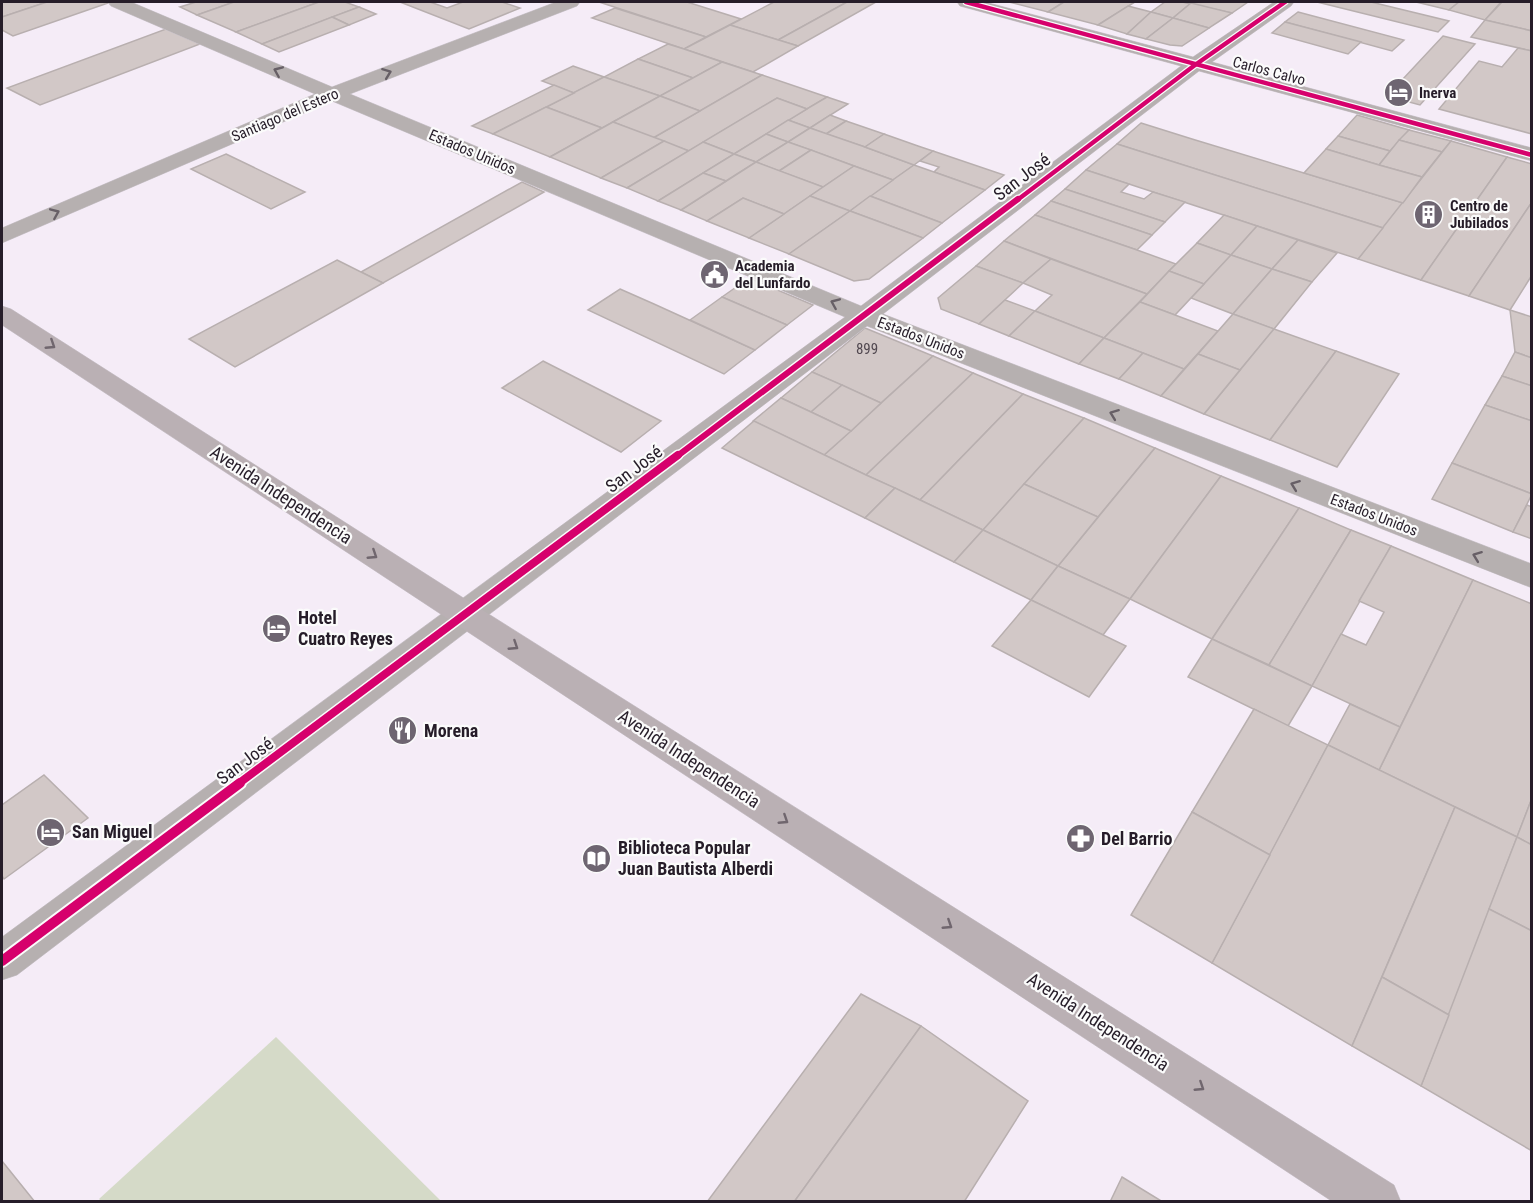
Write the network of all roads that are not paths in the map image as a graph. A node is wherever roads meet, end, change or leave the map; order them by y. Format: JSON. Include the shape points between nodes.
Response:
{"nodes":[{"id":1,"x":117,"y":2,"type":"edge"},
{"id":2,"x":571,"y":2,"type":"edge"},
{"id":3,"x":966,"y":2,"type":"edge"},
{"id":4,"x":1284,"y":2,"type":"edge"},
{"id":5,"x":1195,"y":65,"type":"junction"},
{"id":6,"x":332,"y":94,"type":"junction"},
{"id":7,"x":1532,"y":155,"type":"edge"},
{"id":8,"x":2,"y":236,"type":"edge"},
{"id":9,"x":2,"y":314,"type":"edge"},
{"id":10,"x":864,"y":316,"type":"junction"},
{"id":11,"x":1532,"y":577,"type":"edge"},
{"id":12,"x":464,"y":615,"type":"junction"},
{"id":13,"x":2,"y":961,"type":"edge"},
{"id":14,"x":1377,"y":1202,"type":"edge"}],
"edges":[{"from":6,"to":1,"type":"street","name":"Estados Unidos","one_way":true},
{"from":6,"to":2,"type":"street","name":"Santiago del Estero","one_way":true},
{"from":3,"to":5,"type":"street","name":"Carlos Calvo"},
{"from":4,"to":5,"type":"street","name":"San José"},
{"from":5,"to":7,"type":"street","name":"Carlos Calvo"},
{"from":5,"to":10,"type":"street","name":"San José"},
{"from":8,"to":6,"type":"street","name":"Santiago del Estero","one_way":true},
{"from":10,"to":6,"type":"street","name":"Estados Unidos","one_way":true},
{"from":9,"to":12,"type":"main road","name":"Avenida Independencia","one_way":true},
{"from":11,"to":10,"type":"street","name":"Estados Unidos","one_way":true},
{"from":10,"to":12,"type":"street","name":"San José"},
{"from":12,"to":13,"type":"street","name":"San José"},
{"from":12,"to":14,"type":"main road","name":"Avenida Independencia","one_way":true}]}
